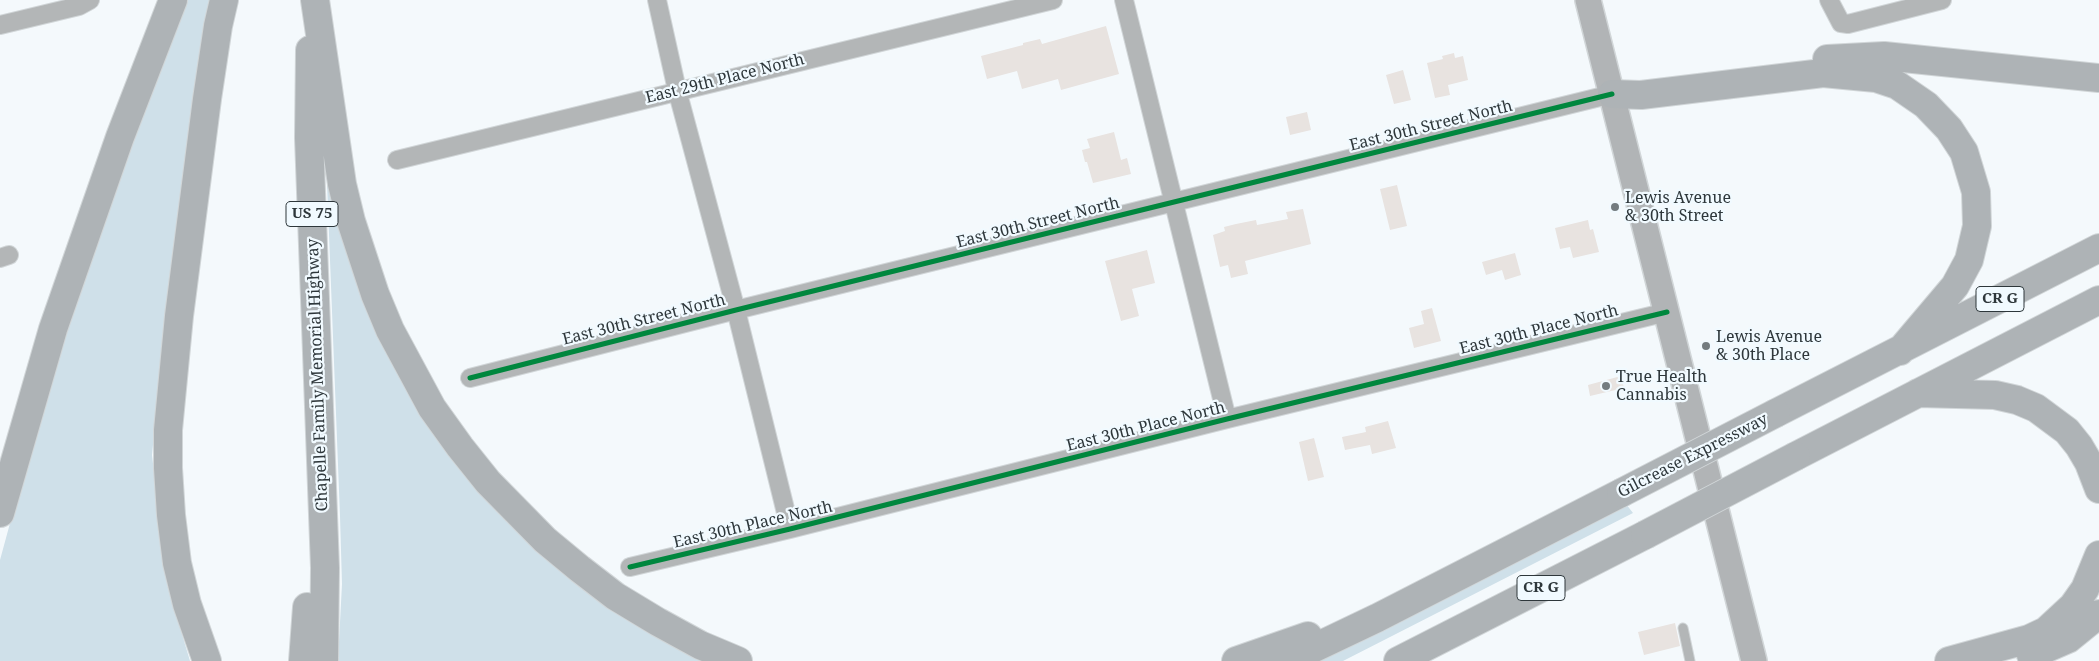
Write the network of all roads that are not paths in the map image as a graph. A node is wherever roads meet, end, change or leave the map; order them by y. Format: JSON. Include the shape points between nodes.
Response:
{"nodes":[{"id":1,"x":90,"y":0,"type":"edge"},
{"id":2,"x":173,"y":0,"type":"edge"},
{"id":3,"x":224,"y":0,"type":"edge"},
{"id":4,"x":314,"y":0,"type":"edge"},
{"id":5,"x":657,"y":0,"type":"edge"},
{"id":6,"x":1053,"y":0,"type":"edge"},
{"id":7,"x":1124,"y":0,"type":"edge"},
{"id":8,"x":1588,"y":0,"type":"edge"},
{"id":9,"x":1828,"y":0,"type":"edge"},
{"id":10,"x":1942,"y":0,"type":"edge"},
{"id":11,"x":0,"y":25,"type":"edge"},
{"id":12,"x":2099,"y":78,"type":"edge"},
{"id":13,"x":678,"y":90,"type":"junction"},
{"id":14,"x":1612,"y":94,"type":"junction"},
{"id":15,"x":397,"y":160,"type":"dead end"},
{"id":16,"x":98,"y":198,"type":"junction"},
{"id":17,"x":1173,"y":203,"type":"junction"},
{"id":18,"x":2099,"y":248,"type":"edge"},
{"id":19,"x":2099,"y":300,"type":"edge"},
{"id":20,"x":736,"y":310,"type":"junction"},
{"id":21,"x":1667,"y":312,"type":"junction"},
{"id":22,"x":1900,"y":351,"type":"junction"},
{"id":23,"x":470,"y":378,"type":"dead end"},
{"id":24,"x":1916,"y":393,"type":"junction"},
{"id":25,"x":1227,"y":419,"type":"junction"},
{"id":26,"x":320,"y":428,"type":"junction"},
{"id":27,"x":0,"y":449,"type":"edge"},
{"id":28,"x":2099,"y":489,"type":"edge"},
{"id":29,"x":0,"y":513,"type":"edge"},
{"id":30,"x":790,"y":529,"type":"junction"},
{"id":31,"x":2099,"y":555,"type":"edge"},
{"id":32,"x":630,"y":566,"type":"dead end"},
{"id":33,"x":1418,"y":597,"type":"junction"},
{"id":34,"x":2099,"y":614,"type":"edge"},
{"id":35,"x":1683,"y":628,"type":"dead end"},
{"id":36,"x":208,"y":661,"type":"edge"},
{"id":37,"x":303,"y":661,"type":"edge"},
{"id":38,"x":324,"y":661,"type":"edge"},
{"id":39,"x":738,"y":661,"type":"edge"},
{"id":40,"x":1236,"y":661,"type":"edge"},
{"id":41,"x":1287,"y":661,"type":"edge"},
{"id":42,"x":1398,"y":661,"type":"edge"},
{"id":43,"x":1690,"y":661,"type":"edge"},
{"id":44,"x":1754,"y":661,"type":"edge"},
{"id":45,"x":1949,"y":661,"type":"edge"},
{"id":46,"x":2013,"y":661,"type":"edge"}],
"edges":[{"from":1,"to":11,"type":"street","via":[[79,6]]},
{"from":2,"to":16,"type":"highway"},
{"from":3,"to":36,"type":"highway","via":[[207,99],[179,316],[170,401],[168,468],[177,563],[187,604]]},
{"from":4,"to":26,"type":"highway","name":"Chapelle Family Memorial Highway","number":"US 75","via":[[308,102]]},
{"from":4,"to":39,"type":"highway","via":[[342,184],[351,221],[390,330],[432,408],[488,482],[545,540],[580,570],[658,622]]},
{"from":5,"to":13,"type":"street"},
{"from":6,"to":13,"type":"street","name":"East 29th Place North"},
{"from":7,"to":17,"type":"street"},
{"from":8,"to":14,"type":"main road"},
{"from":9,"to":10,"type":"street","via":[[1841,23],[1848,24]]},
{"from":12,"to":14,"type":"highway","via":[[1884,56],[1834,58],[1637,83]]},
{"from":13,"to":15,"type":"street","name":"East 29th Place North"},
{"from":13,"to":20,"type":"street"},
{"from":14,"to":17,"type":"street","name":"East 30th Street North"},
{"from":14,"to":21,"type":"main road"},
{"from":14,"to":22,"type":"highway","via":[[1641,95],[1823,73],[1876,78],[1897,85],[1926,105],[1949,129],[1964,152],[1976,192],[1977,226],[1969,260],[1954,286]]},
{"from":16,"to":27,"type":"highway"},
{"from":16,"to":29,"type":"highway","via":[[53,330]]},
{"from":17,"to":20,"type":"street","name":"East 30th Street North"},
{"from":17,"to":25,"type":"street"},
{"from":18,"to":22,"type":"highway","name":"Gilcrease Expressway","number":"CR G"},
{"from":19,"to":24,"type":"highway","number":"CR G"},
{"from":20,"to":23,"type":"street","name":"East 30th Street North"},
{"from":20,"to":30,"type":"street"},
{"from":21,"to":25,"type":"street","name":"East 30th Place North"},
{"from":21,"to":44,"type":"main road"},
{"from":22,"to":33,"type":"highway","name":"Gilcrease Expressway","number":"CR G","bridge":true},
{"from":24,"to":28,"type":"highway","via":[[1995,395],[2036,408],[2067,431],[2079,446]]},
{"from":24,"to":42,"type":"highway","number":"CR G","bridge":true},
{"from":25,"to":30,"type":"street","name":"East 30th Place North"},
{"from":26,"to":37,"type":"highway"},
{"from":26,"to":38,"type":"highway","name":"Chapelle Family Memorial Highway","number":"US 75","via":[[325,568]]},
{"from":30,"to":32,"type":"street","name":"East 30th Place North"},
{"from":31,"to":45,"type":"highway","via":[[2094,572],[2073,606],[2046,631],[2029,639]]},
{"from":33,"to":40,"type":"highway"},
{"from":33,"to":41,"type":"highway","name":"Gilcrease Expressway","number":"CR G"},
{"from":34,"to":46,"type":"highway","via":[[2068,639]]},
{"from":35,"to":43,"type":"lane"}]}
